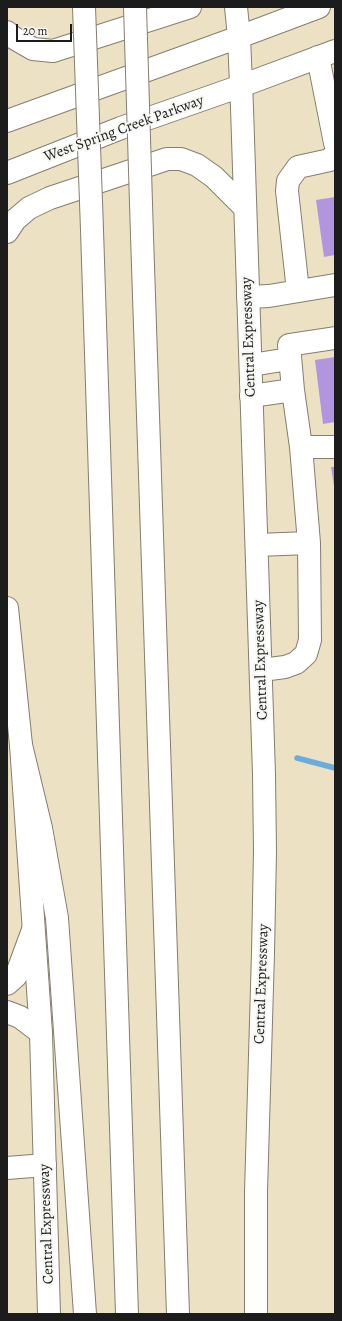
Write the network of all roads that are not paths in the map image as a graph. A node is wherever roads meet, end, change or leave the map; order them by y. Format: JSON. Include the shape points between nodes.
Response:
{"nodes":[{"id":1,"x":84,"y":7,"type":"edge"},
{"id":2,"x":135,"y":7,"type":"edge"},
{"id":3,"x":190,"y":7,"type":"edge"},
{"id":4,"x":236,"y":7,"type":"edge"},
{"id":5,"x":319,"y":7,"type":"edge"},
{"id":6,"x":7,"y":32,"type":"edge"},
{"id":7,"x":239,"y":37,"type":"junction"},
{"id":8,"x":327,"y":54,"type":"edge"},
{"id":9,"x":241,"y":86,"type":"junction"},
{"id":10,"x":7,"y":121,"type":"edge"},
{"id":11,"x":335,"y":143,"type":"edge"},
{"id":12,"x":335,"y":154,"type":"edge"},
{"id":13,"x":7,"y":173,"type":"edge"},
{"id":14,"x":245,"y":208,"type":"junction"},
{"id":15,"x":7,"y":232,"type":"edge"},
{"id":16,"x":335,"y":285,"type":"edge"},
{"id":17,"x":298,"y":291,"type":"junction"},
{"id":18,"x":248,"y":297,"type":"junction"},
{"id":19,"x":335,"y":338,"type":"edge"},
{"id":20,"x":289,"y":359,"type":"junction"},
{"id":21,"x":251,"y":365,"type":"junction"},
{"id":22,"x":293,"y":390,"type":"junction"},
{"id":23,"x":251,"y":396,"type":"junction"},
{"id":24,"x":301,"y":447,"type":"junction"},
{"id":25,"x":335,"y":447,"type":"edge"},
{"id":26,"x":308,"y":543,"type":"junction"},
{"id":27,"x":257,"y":545,"type":"junction"},
{"id":28,"x":7,"y":608,"type":"edge"},
{"id":29,"x":262,"y":670,"type":"junction"},
{"id":30,"x":21,"y":745,"type":"junction"},
{"id":31,"x":34,"y":930,"type":"junction"},
{"id":32,"x":7,"y":984,"type":"edge"},
{"id":33,"x":7,"y":1012,"type":"edge"},
{"id":34,"x":41,"y":1033,"type":"junction"},
{"id":35,"x":45,"y":1165,"type":"junction"},
{"id":36,"x":7,"y":1168,"type":"edge"},
{"id":37,"x":49,"y":1314,"type":"edge"},
{"id":38,"x":85,"y":1314,"type":"edge"},
{"id":39,"x":127,"y":1314,"type":"edge"},
{"id":40,"x":178,"y":1314,"type":"edge"},
{"id":41,"x":256,"y":1314,"type":"edge"}],
"edges":[{"from":1,"to":39,"type":"main road","bridge":true},
{"from":2,"to":40,"type":"main road","bridge":true},
{"from":3,"to":6,"type":"main road","via":[[53,51],[33,49]]},
{"from":4,"to":7,"type":"main road","name":"Central Expressway"},
{"from":5,"to":7,"type":"main road"},
{"from":7,"to":9,"type":"main road","name":"Central Expressway"},
{"from":7,"to":10,"type":"main road"},
{"from":8,"to":9,"type":"main road","name":"West Spring Creek Parkway"},
{"from":8,"to":11,"type":"main road"},
{"from":9,"to":13,"type":"main road","name":"West Spring Creek Parkway","via":[[120,128]]},
{"from":9,"to":14,"type":"main road","name":"Central Expressway"},
{"from":12,"to":17,"type":"main road","via":[[330,160],[298,167],[288,181]]},
{"from":14,"to":15,"type":"main road","via":[[214,176],[197,165],[181,159],[167,159],[50,198],[29,208],[15,220]]},
{"from":14,"to":18,"type":"main road","name":"Central Expressway"},
{"from":16,"to":17,"type":"main road"},
{"from":17,"to":18,"type":"main road"},
{"from":18,"to":21,"type":"main road","name":"Central Expressway"},
{"from":19,"to":20,"type":"main road","via":[[289,345]]},
{"from":20,"to":21,"type":"main road"},
{"from":20,"to":22,"type":"main road"},
{"from":21,"to":23,"type":"main road","name":"Central Expressway"},
{"from":22,"to":23,"type":"main road"},
{"from":22,"to":24,"type":"main road"},
{"from":23,"to":27,"type":"main road","name":"Central Expressway"},
{"from":24,"to":25,"type":"main road"},
{"from":24,"to":26,"type":"main road"},
{"from":26,"to":27,"type":"main road"},
{"from":26,"to":29,"type":"main road","via":[[310,640],[306,654],[285,668]]},
{"from":27,"to":29,"type":"main road","name":"Central Expressway"},
{"from":28,"to":30,"type":"main road","name":"Central Expressway"},
{"from":29,"to":41,"type":"main road","name":"Central Expressway","via":[[265,851],[256,1192]]},
{"from":30,"to":31,"type":"main road","name":"Central Expressway"},
{"from":30,"to":38,"type":"main road","via":[[41,828],[57,918]]},
{"from":31,"to":32,"type":"main road","via":[[16,976]]},
{"from":31,"to":34,"type":"main road","name":"Central Expressway"},
{"from":33,"to":34,"type":"main road","via":[[20,1017]]},
{"from":34,"to":35,"type":"main road","name":"Central Expressway"},
{"from":35,"to":36,"type":"main road"},
{"from":35,"to":37,"type":"main road","name":"Central Expressway"}]}
